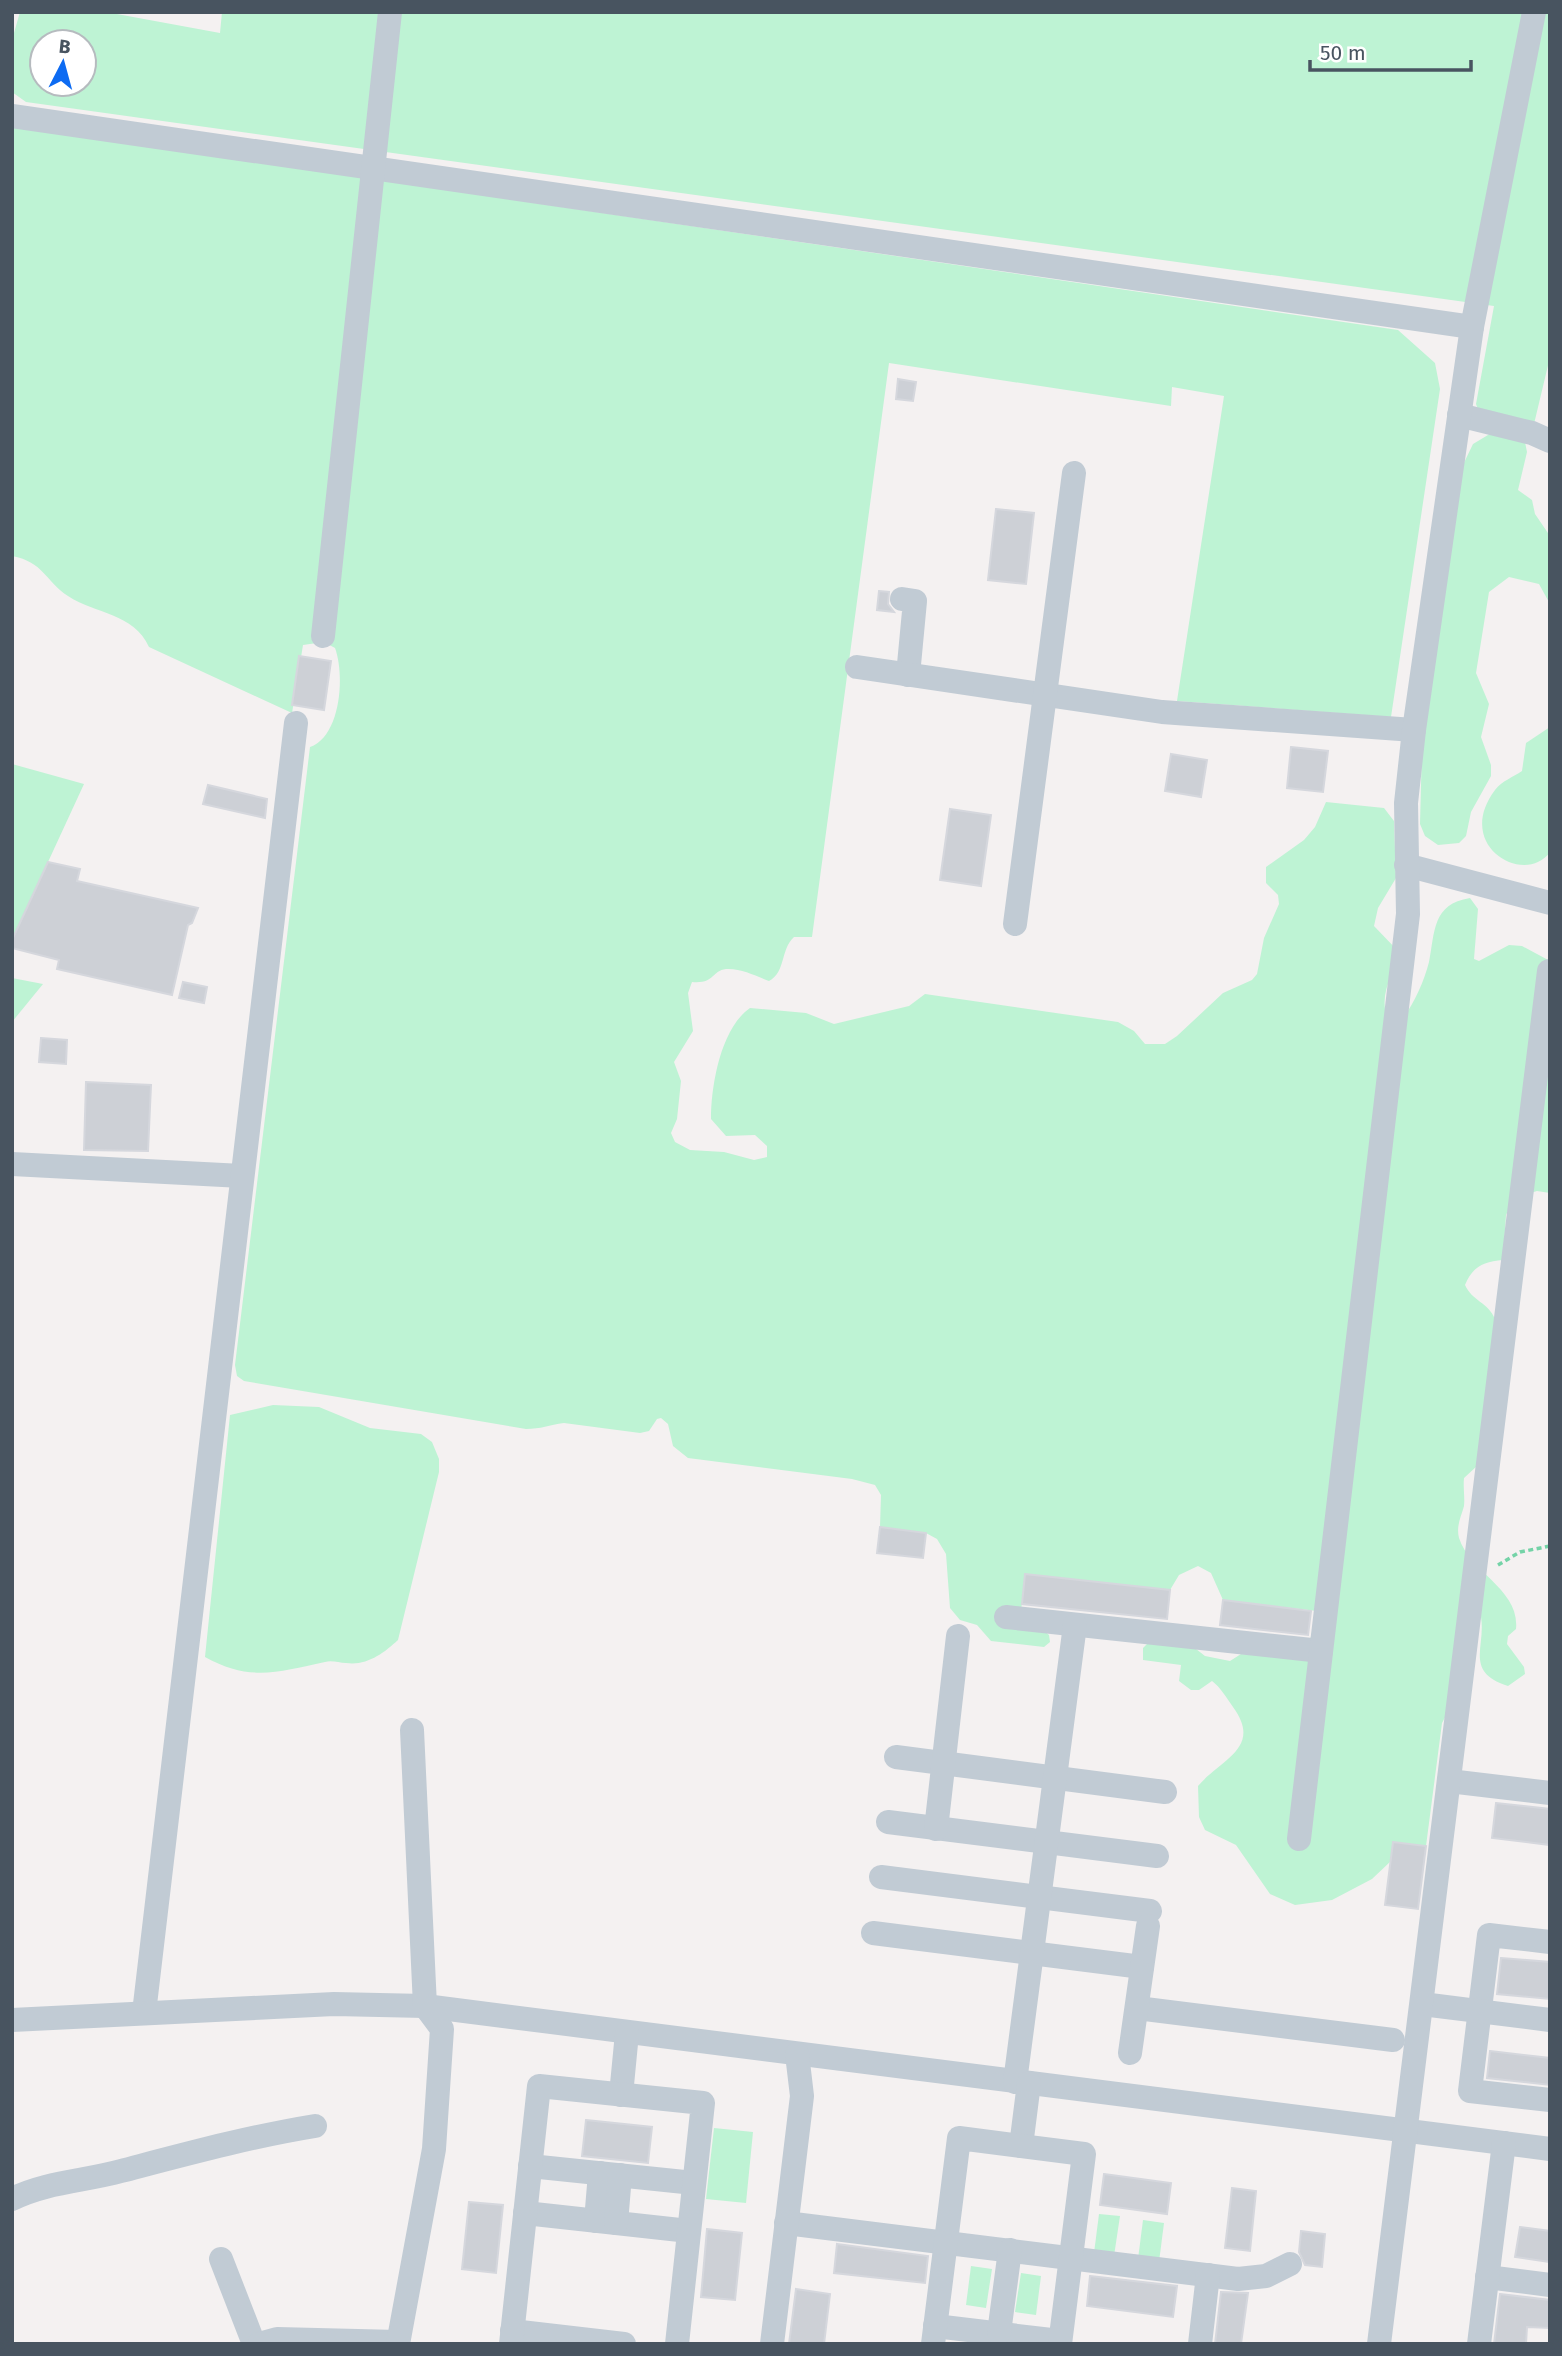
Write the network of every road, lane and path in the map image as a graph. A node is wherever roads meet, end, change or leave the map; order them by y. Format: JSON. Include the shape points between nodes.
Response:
{"nodes":[{"id":1,"x":390,"y":12,"type":"edge"},
{"id":2,"x":1534,"y":12,"type":"edge"},
{"id":3,"x":12,"y":116,"type":"edge"},
{"id":4,"x":371,"y":168,"type":"junction"},
{"id":5,"x":1472,"y":327,"type":"junction"},
{"id":6,"x":1459,"y":415,"type":"junction"},
{"id":7,"x":1550,"y":441,"type":"edge"},
{"id":8,"x":1074,"y":473,"type":"dead end"},
{"id":9,"x":902,"y":599,"type":"dead end"},
{"id":10,"x":323,"y":636,"type":"dead end"},
{"id":11,"x":857,"y":667,"type":"dead end"},
{"id":12,"x":908,"y":675,"type":"junction"},
{"id":13,"x":1045,"y":695,"type":"junction"},
{"id":14,"x":296,"y":723,"type":"dead end"},
{"id":15,"x":1414,"y":730,"type":"junction"},
{"id":16,"x":1406,"y":865,"type":"junction"},
{"id":17,"x":1550,"y":904,"type":"edge"},
{"id":18,"x":1015,"y":924,"type":"dead end"},
{"id":19,"x":1549,"y":971,"type":"edge"},
{"id":20,"x":12,"y":1164,"type":"edge"},
{"id":21,"x":242,"y":1176,"type":"junction"},
{"id":22,"x":1550,"y":1546,"type":"edge"},
{"id":23,"x":1472,"y":1595,"type":"junction"},
{"id":24,"x":1006,"y":1617,"type":"dead end"},
{"id":25,"x":1075,"y":1625,"type":"junction"},
{"id":26,"x":958,"y":1636,"type":"dead end"},
{"id":27,"x":1321,"y":1651,"type":"junction"},
{"id":28,"x":412,"y":1730,"type":"dead end"},
{"id":29,"x":896,"y":1757,"type":"dead end"},
{"id":30,"x":943,"y":1763,"type":"junction"},
{"id":31,"x":1055,"y":1778,"type":"junction"},
{"id":32,"x":1449,"y":1781,"type":"junction"},
{"id":33,"x":1165,"y":1792,"type":"dead end"},
{"id":34,"x":1550,"y":1793,"type":"edge"},
{"id":35,"x":888,"y":1822,"type":"dead end"},
{"id":36,"x":936,"y":1829,"type":"junction"},
{"id":37,"x":1299,"y":1839,"type":"dead end"},
{"id":38,"x":1046,"y":1842,"type":"junction"},
{"id":39,"x":1157,"y":1856,"type":"dead end"},
{"id":40,"x":881,"y":1877,"type":"dead end"},
{"id":41,"x":1039,"y":1897,"type":"junction"},
{"id":42,"x":873,"y":1933,"type":"dead end"},
{"id":43,"x":1550,"y":1942,"type":"edge"},
{"id":44,"x":1032,"y":1953,"type":"junction"},
{"id":45,"x":1142,"y":1967,"type":"junction"},
{"id":46,"x":1422,"y":2004,"type":"junction"},
{"id":47,"x":425,"y":2006,"type":"junction"},
{"id":48,"x":1137,"y":2008,"type":"junction"},
{"id":49,"x":1479,"y":2011,"type":"junction"},
{"id":50,"x":145,"y":2013,"type":"junction"},
{"id":51,"x":12,"y":2020,"type":"edge"},
{"id":52,"x":1550,"y":2020,"type":"edge"},
{"id":53,"x":628,"y":2033,"type":"junction"},
{"id":54,"x":1393,"y":2040,"type":"dead end"},
{"id":55,"x":1130,"y":2053,"type":"dead end"},
{"id":56,"x":797,"y":2054,"type":"junction"},
{"id":57,"x":1022,"y":2082,"type":"junction"},
{"id":58,"x":621,"y":2095,"type":"junction"},
{"id":59,"x":1550,"y":2100,"type":"edge"},
{"id":60,"x":315,"y":2126,"type":"dead end"},
{"id":61,"x":1406,"y":2131,"type":"junction"},
{"id":62,"x":1504,"y":2143,"type":"junction"},
{"id":63,"x":1021,"y":2146,"type":"junction"},
{"id":64,"x":1550,"y":2149,"type":"edge"},
{"id":65,"x":530,"y":2166,"type":"junction"},
{"id":66,"x":610,"y":2174,"type":"junction"},
{"id":67,"x":694,"y":2183,"type":"junction"},
{"id":68,"x":12,"y":2199,"type":"edge"},
{"id":69,"x":525,"y":2213,"type":"junction"},
{"id":70,"x":606,"y":2222,"type":"junction"},
{"id":71,"x":786,"y":2223,"type":"junction"},
{"id":72,"x":689,"y":2231,"type":"junction"},
{"id":73,"x":946,"y":2242,"type":"junction"},
{"id":74,"x":1010,"y":2250,"type":"junction"},
{"id":75,"x":1071,"y":2257,"type":"junction"},
{"id":76,"x":221,"y":2259,"type":"dead end"},
{"id":77,"x":1290,"y":2264,"type":"dead end"},
{"id":78,"x":1208,"y":2275,"type":"junction"},
{"id":79,"x":1488,"y":2277,"type":"junction"},
{"id":80,"x":1550,"y":2285,"type":"edge"},
{"id":81,"x":999,"y":2333,"type":"junction"},
{"id":82,"x":934,"y":2335,"type":"edge"},
{"id":83,"x":512,"y":2337,"type":"edge"},
{"id":84,"x":970,"y":2337,"type":"edge"},
{"id":85,"x":1026,"y":2340,"type":"edge"},
{"id":86,"x":1060,"y":2342,"type":"edge"},
{"id":87,"x":398,"y":2343,"type":"edge"},
{"id":88,"x":257,"y":2344,"type":"edge"},
{"id":89,"x":624,"y":2344,"type":"edge"},
{"id":90,"x":677,"y":2344,"type":"edge"},
{"id":91,"x":772,"y":2344,"type":"edge"},
{"id":92,"x":1200,"y":2344,"type":"edge"},
{"id":93,"x":1380,"y":2344,"type":"edge"},
{"id":94,"x":1479,"y":2344,"type":"edge"}],
"edges":[{"from":1,"to":4,"type":"street"},
{"from":2,"to":5,"type":"street"},
{"from":3,"to":4,"type":"street"},
{"from":4,"to":5,"type":"street"},
{"from":4,"to":10,"type":"street"},
{"from":5,"to":6,"type":"street"},
{"from":6,"to":7,"type":"street"},
{"from":6,"to":15,"type":"street"},
{"from":8,"to":13,"type":"street"},
{"from":9,"to":12,"type":"street","via":[[915,601]]},
{"from":11,"to":12,"type":"street"},
{"from":12,"to":13,"type":"street"},
{"from":13,"to":15,"type":"street","via":[[1162,712]]},
{"from":13,"to":18,"type":"street"},
{"from":14,"to":21,"type":"street"},
{"from":15,"to":16,"type":"street","via":[[1406,803]]},
{"from":16,"to":17,"type":"street"},
{"from":16,"to":27,"type":"street","via":[[1406,932]]},
{"from":19,"to":23,"type":"street"},
{"from":20,"to":21,"type":"street"},
{"from":21,"to":50,"type":"street"},
{"from":22,"to":23,"type":"path","via":[[1507,1558]]},
{"from":23,"to":32,"type":"street"},
{"from":24,"to":25,"type":"street"},
{"from":25,"to":27,"type":"street"},
{"from":25,"to":31,"type":"street"},
{"from":26,"to":30,"type":"street"},
{"from":27,"to":37,"type":"street"},
{"from":28,"to":47,"type":"street"},
{"from":29,"to":30,"type":"street"},
{"from":30,"to":31,"type":"street"},
{"from":30,"to":36,"type":"street"},
{"from":31,"to":33,"type":"street"},
{"from":31,"to":38,"type":"street"},
{"from":32,"to":34,"type":"street"},
{"from":32,"to":46,"type":"street"},
{"from":35,"to":36,"type":"street"},
{"from":36,"to":38,"type":"street"},
{"from":38,"to":39,"type":"street"},
{"from":38,"to":41,"type":"street"},
{"from":40,"to":41,"type":"street"},
{"from":41,"to":44,"type":"street"},
{"from":41,"to":45,"type":"street","via":[[1149,1918]]},
{"from":42,"to":44,"type":"street"},
{"from":43,"to":49,"type":"street","via":[[1489,1935]]},
{"from":44,"to":45,"type":"street"},
{"from":44,"to":57,"type":"street"},
{"from":45,"to":48,"type":"street"},
{"from":46,"to":49,"type":"street"},
{"from":46,"to":61,"type":"street"},
{"from":47,"to":50,"type":"street","via":[[334,2004]]},
{"from":47,"to":53,"type":"street"},
{"from":47,"to":87,"type":"street","via":[[442,2029],[434,2149]]},
{"from":48,"to":54,"type":"street"},
{"from":48,"to":55,"type":"street"},
{"from":49,"to":52,"type":"street"},
{"from":49,"to":59,"type":"street","via":[[1470,2091]]},
{"from":50,"to":51,"type":"street"},
{"from":53,"to":56,"type":"street"},
{"from":53,"to":58,"type":"street"},
{"from":56,"to":57,"type":"street"},
{"from":56,"to":71,"type":"street","via":[[802,2096]]},
{"from":57,"to":61,"type":"street"},
{"from":57,"to":63,"type":"street"},
{"from":58,"to":65,"type":"street","via":[[539,2086]]},
{"from":58,"to":67,"type":"street","via":[[703,2103]]},
{"from":60,"to":68,"type":"street","via":[[218,2144]]},
{"from":61,"to":62,"type":"street"},
{"from":61,"to":93,"type":"street"},
{"from":62,"to":64,"type":"street"},
{"from":62,"to":79,"type":"street"},
{"from":63,"to":73,"type":"street","via":[[959,2138]]},
{"from":63,"to":75,"type":"street","via":[[1084,2154]]},
{"from":65,"to":66,"type":"street"},
{"from":65,"to":69,"type":"street"},
{"from":66,"to":67,"type":"street"},
{"from":66,"to":70,"type":"street"},
{"from":67,"to":72,"type":"street"},
{"from":69,"to":70,"type":"street"},
{"from":69,"to":83,"type":"street"},
{"from":70,"to":72,"type":"street"},
{"from":71,"to":73,"type":"street"},
{"from":71,"to":91,"type":"street"},
{"from":72,"to":90,"type":"street"},
{"from":73,"to":74,"type":"street"},
{"from":73,"to":82,"type":"street"},
{"from":74,"to":75,"type":"street"},
{"from":74,"to":81,"type":"street"},
{"from":75,"to":78,"type":"street"},
{"from":75,"to":86,"type":"street"},
{"from":76,"to":88,"type":"street"},
{"from":77,"to":78,"type":"street","via":[[1253,2279]]},
{"from":78,"to":92,"type":"street"},
{"from":79,"to":80,"type":"street"},
{"from":79,"to":94,"type":"street"},
{"from":81,"to":84,"type":"street"},
{"from":81,"to":85,"type":"street"},
{"from":82,"to":84,"type":"street"},
{"from":83,"to":89,"type":"street"},
{"from":85,"to":86,"type":"street"},
{"from":87,"to":88,"type":"street","via":[[277,2339]]}]}
